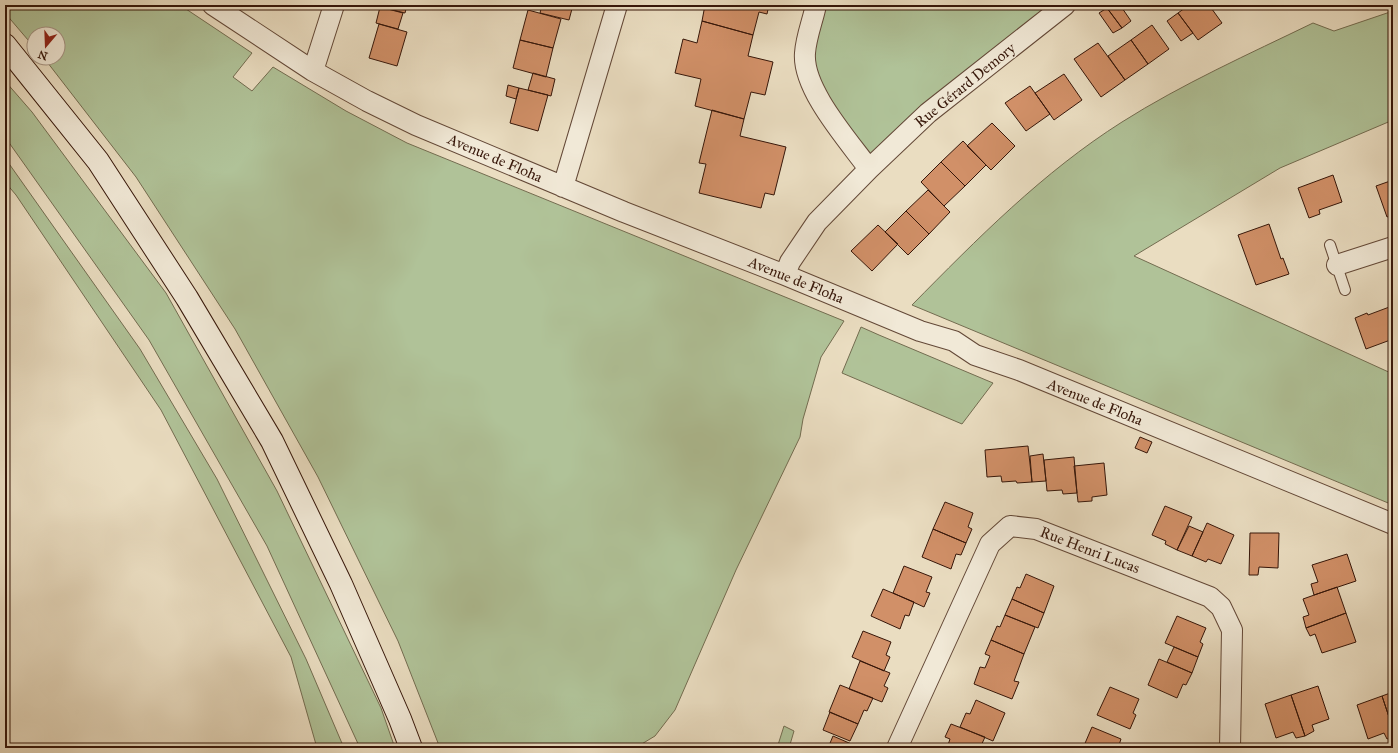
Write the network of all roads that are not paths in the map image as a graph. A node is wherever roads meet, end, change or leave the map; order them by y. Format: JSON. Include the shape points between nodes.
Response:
{"nodes":[{"id":1,"x":213,"y":5,"type":"edge"},
{"id":2,"x":334,"y":5,"type":"edge"},
{"id":3,"x":617,"y":5,"type":"edge"},
{"id":4,"x":816,"y":5,"type":"edge"},
{"id":5,"x":1065,"y":5,"type":"edge"},
{"id":6,"x":5,"y":45,"type":"edge"},
{"id":7,"x":313,"y":70,"type":"junction"},
{"id":8,"x":869,"y":169,"type":"junction"},
{"id":9,"x":563,"y":187,"type":"junction"},
{"id":10,"x":1330,"y":245,"type":"dead end"},
{"id":11,"x":1393,"y":247,"type":"edge"},
{"id":12,"x":1337,"y":265,"type":"junction"},
{"id":13,"x":785,"y":275,"type":"junction"},
{"id":14,"x":1345,"y":290,"type":"dead end"},
{"id":15,"x":1393,"y":524,"type":"edge"},
{"id":16,"x":411,"y":748,"type":"edge"},
{"id":17,"x":897,"y":748,"type":"edge"},
{"id":18,"x":1230,"y":748,"type":"edge"}],
"edges":[{"from":1,"to":7,"type":"street","name":"Avenue de Floha"},
{"from":2,"to":7,"type":"street"},
{"from":3,"to":9,"type":"street"},
{"from":4,"to":8,"type":"street","via":[[805,53],[806,73],[815,94]]},
{"from":5,"to":8,"type":"street","name":"Rue Gérard Demory","via":[[928,113]]},
{"from":6,"to":16,"type":"main road","via":[[98,161],[187,298],[272,441],[341,584]]},
{"from":7,"to":9,"type":"street","name":"Avenue de Floha","via":[[416,125]]},
{"from":8,"to":13,"type":"street","name":"Rue Gérard Demory","via":[[817,222],[790,262]]},
{"from":9,"to":13,"type":"street","name":"Avenue de Floha"},
{"from":10,"to":12,"type":"lane"},
{"from":11,"to":12,"type":"street"},
{"from":12,"to":14,"type":"lane"},
{"from":13,"to":15,"type":"street","name":"Avenue de Floha","via":[[920,331],[954,341],[975,356],[1019,370]]},
{"from":17,"to":18,"type":"street","name":"Rue Henri Lucas","via":[[990,544],[1010,526],[1036,528],[1210,597],[1221,607],[1232,630]]}]}
